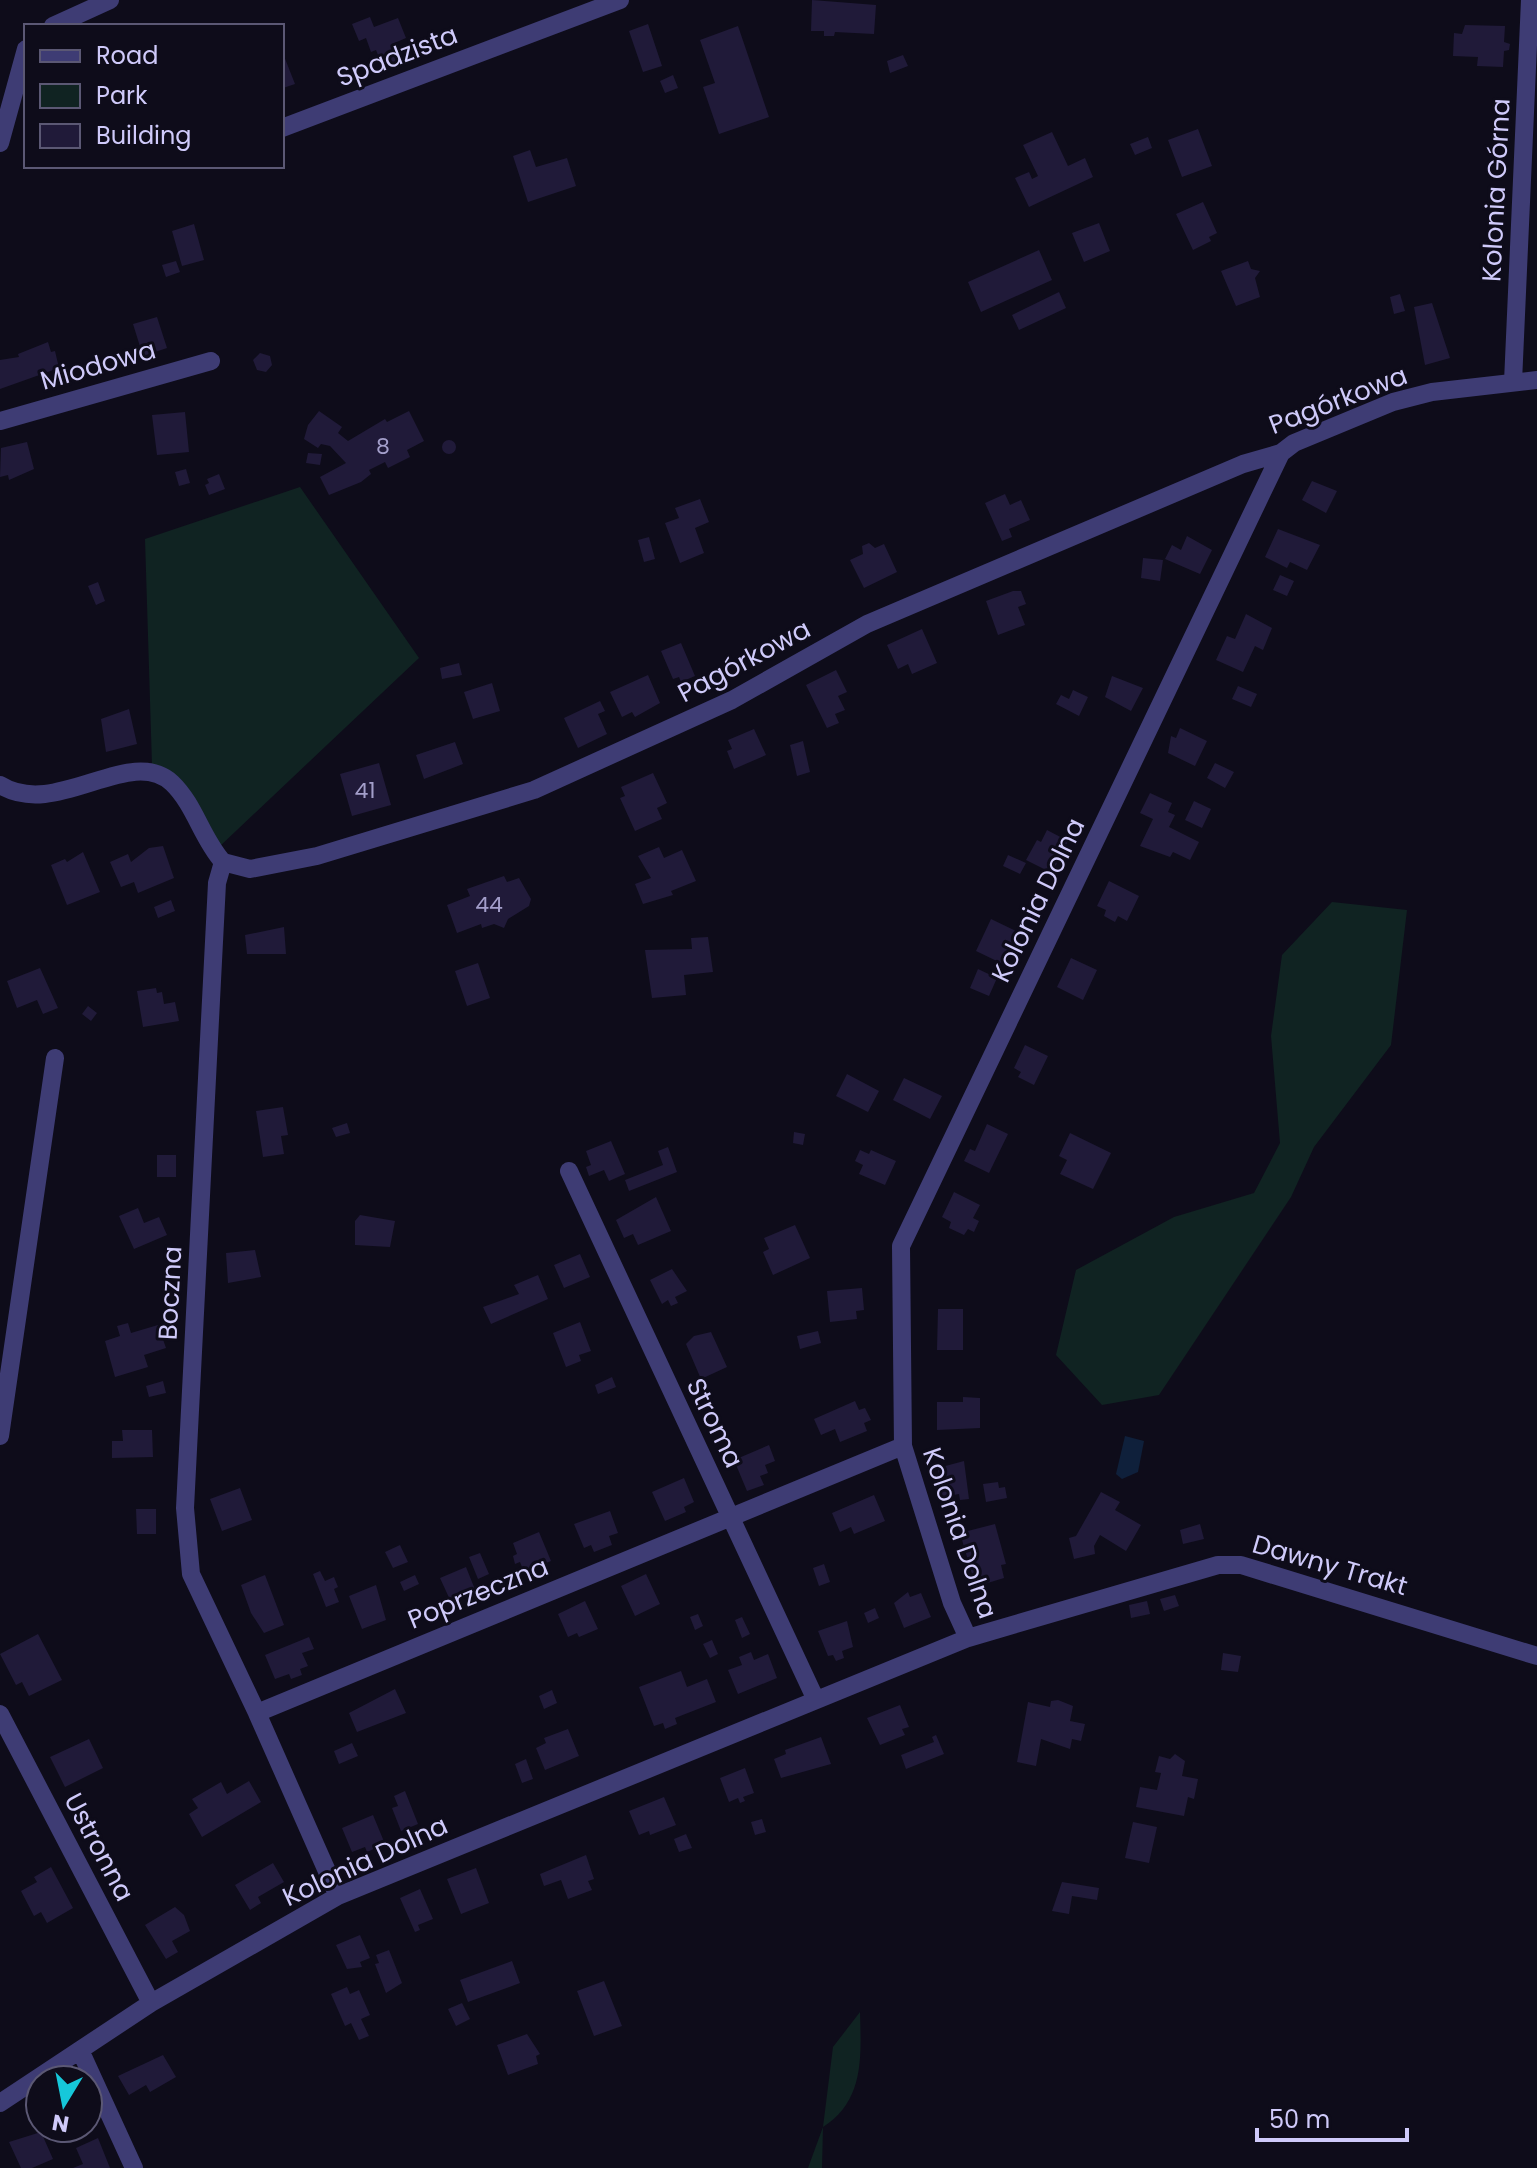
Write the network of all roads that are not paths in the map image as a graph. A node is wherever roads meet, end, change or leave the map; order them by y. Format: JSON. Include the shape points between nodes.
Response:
{"nodes":[{"id":1,"x":110,"y":0,"type":"edge"},
{"id":2,"x":620,"y":0,"type":"edge"},
{"id":3,"x":1530,"y":0,"type":"edge"},
{"id":4,"x":57,"y":24,"type":"edge"},
{"id":5,"x":24,"y":56,"type":"edge"},
{"id":6,"x":284,"y":127,"type":"edge"},
{"id":7,"x":0,"y":143,"type":"edge"},
{"id":8,"x":211,"y":361,"type":"dead end"},
{"id":9,"x":1537,"y":380,"type":"edge"},
{"id":10,"x":1513,"y":382,"type":"junction"},
{"id":11,"x":0,"y":421,"type":"edge"},
{"id":12,"x":1281,"y":453,"type":"junction"},
{"id":13,"x":0,"y":785,"type":"edge"},
{"id":14,"x":223,"y":862,"type":"junction"},
{"id":15,"x":55,"y":1058,"type":"dead end"},
{"id":16,"x":569,"y":1171,"type":"dead end"},
{"id":17,"x":0,"y":1436,"type":"edge"},
{"id":18,"x":903,"y":1446,"type":"junction"},
{"id":19,"x":733,"y":1516,"type":"junction"},
{"id":20,"x":968,"y":1638,"type":"junction"},
{"id":21,"x":1537,"y":1656,"type":"edge"},
{"id":22,"x":815,"y":1698,"type":"junction"},
{"id":23,"x":257,"y":1713,"type":"junction"},
{"id":24,"x":0,"y":1714,"type":"edge"},
{"id":25,"x":338,"y":1896,"type":"junction"},
{"id":26,"x":151,"y":2003,"type":"junction"},
{"id":27,"x":80,"y":2050,"type":"junction"},
{"id":28,"x":0,"y":2103,"type":"edge"},
{"id":29,"x":134,"y":2168,"type":"edge"}],
"edges":[{"from":1,"to":4,"type":"street"},
{"from":2,"to":6,"type":"street","name":"Spadzista"},
{"from":3,"to":10,"type":"street","name":"Kolonia Górna"},
{"from":5,"to":7,"type":"street"},
{"from":8,"to":11,"type":"street","name":"Miodowa"},
{"from":9,"to":10,"type":"street","name":"Pagórkowa"},
{"from":10,"to":12,"type":"street","name":"Pagórkowa","via":[[1393,402]]},
{"from":12,"to":14,"type":"street","name":"Pagórkowa","via":[[1243,464],[867,624],[732,700],[534,790],[317,856],[250,869]]},
{"from":12,"to":18,"type":"street","name":"Kolonia Dolna","via":[[905,1232],[900,1260]]},
{"from":13,"to":14,"type":"street","via":[[41,796],[131,772],[161,775],[185,800]]},
{"from":14,"to":23,"type":"street","name":"Boczna","via":[[217,883],[185,1508],[191,1574]]},
{"from":15,"to":17,"type":"street"},
{"from":16,"to":19,"type":"street","name":"Stroma"},
{"from":18,"to":19,"type":"street","name":"Poprzeczna"},
{"from":18,"to":20,"type":"street","name":"Kolonia Dolna"},
{"from":19,"to":22,"type":"street","name":"Stroma"},
{"from":19,"to":23,"type":"street","name":"Poprzeczna"},
{"from":20,"to":21,"type":"street","name":"Dawny Trakt","via":[[1218,1565],[1241,1565]]},
{"from":20,"to":22,"type":"street","name":"Kolonia Dolna"},
{"from":22,"to":25,"type":"street","name":"Kolonia Dolna"},
{"from":23,"to":25,"type":"street"},
{"from":24,"to":26,"type":"street","name":"Ustronna"},
{"from":25,"to":26,"type":"street","name":"Kolonia Dolna"},
{"from":26,"to":27,"type":"street","name":"Kolonia Dolna"},
{"from":27,"to":28,"type":"street","name":"Kolonia Dolna"},
{"from":27,"to":29,"type":"street"}]}
